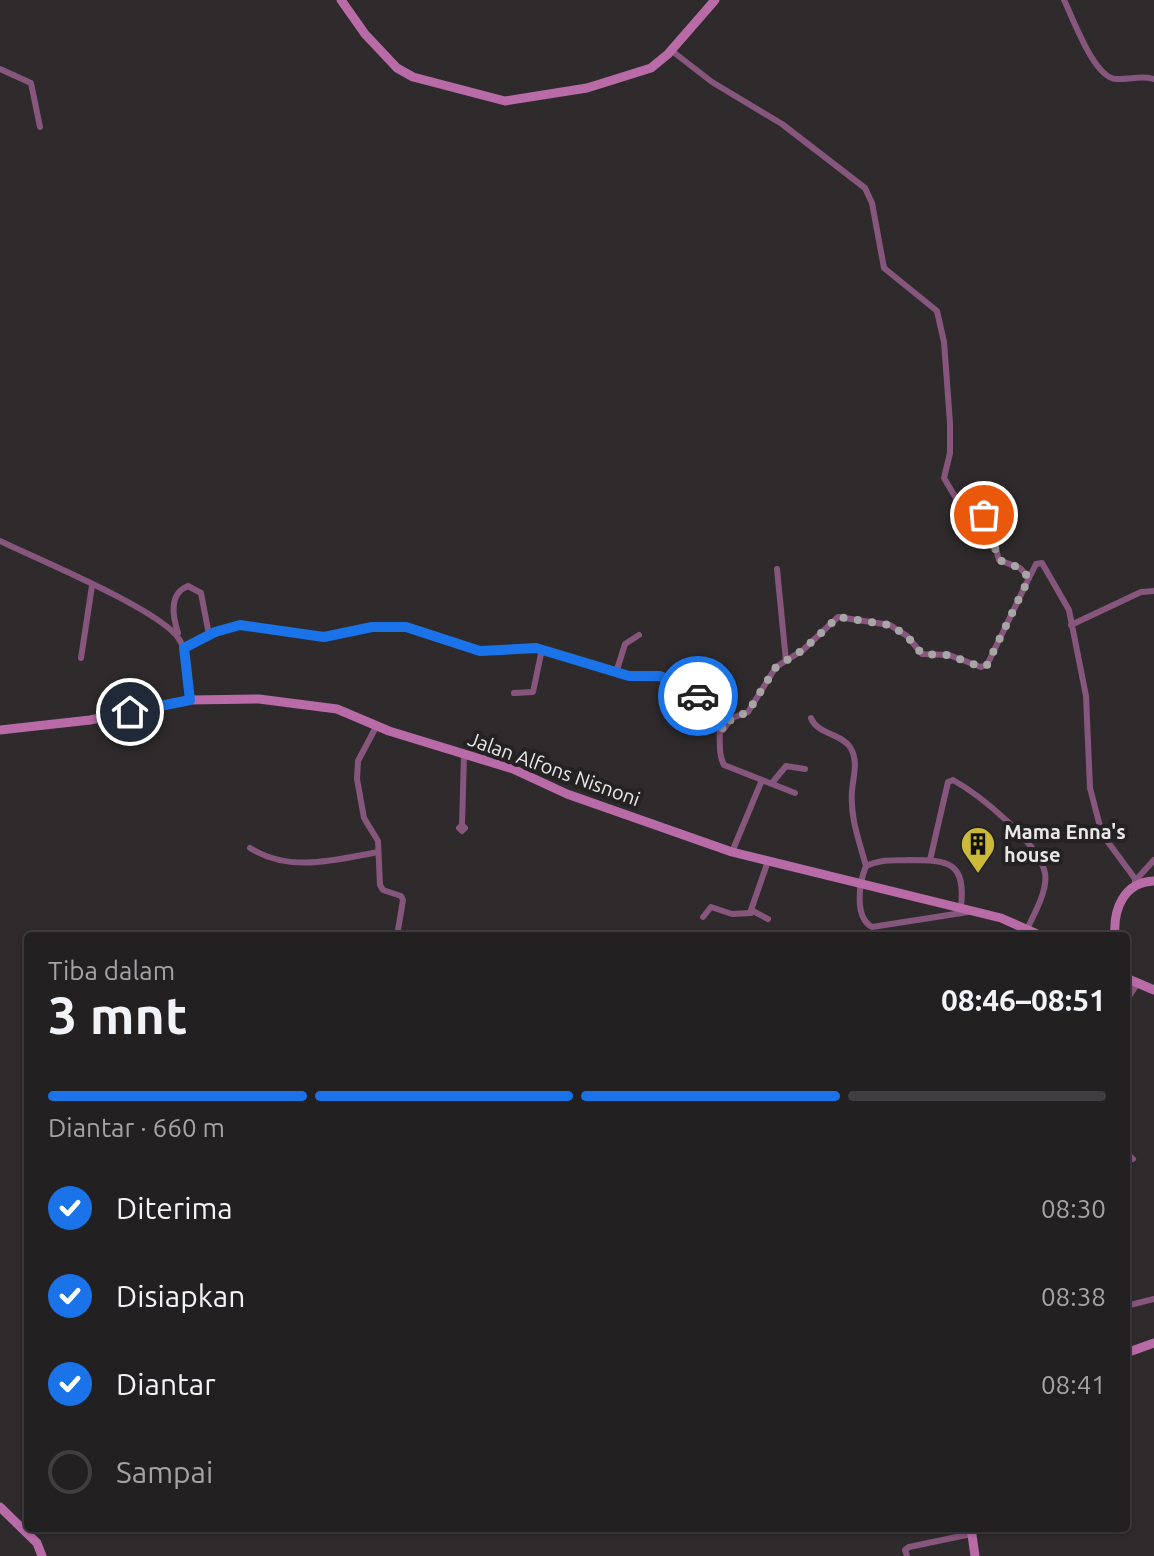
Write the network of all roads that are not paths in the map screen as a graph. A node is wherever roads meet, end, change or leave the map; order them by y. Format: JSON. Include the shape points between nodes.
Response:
{"nodes":[{"id":1,"x":341,"y":0,"type":"edge"},
{"id":2,"x":715,"y":0,"type":"edge"},
{"id":3,"x":1064,"y":0,"type":"edge"},
{"id":4,"x":672,"y":51,"type":"junction"},
{"id":5,"x":0,"y":69,"type":"edge"},
{"id":6,"x":1154,"y":79,"type":"edge"},
{"id":7,"x":40,"y":127,"type":"dead end"},
{"id":8,"x":0,"y":541,"type":"edge"},
{"id":9,"x":777,"y":569,"type":"dead end"},
{"id":10,"x":1029,"y":578,"type":"junction"},
{"id":11,"x":92,"y":586,"type":"junction"},
{"id":12,"x":1154,"y":591,"type":"edge"},
{"id":13,"x":1071,"y":625,"type":"junction"},
{"id":14,"x":209,"y":635,"type":"junction"},
{"id":15,"x":639,"y":635,"type":"dead end"},
{"id":16,"x":179,"y":637,"type":"junction"},
{"id":17,"x":184,"y":648,"type":"junction"},
{"id":18,"x":542,"y":649,"type":"junction"},
{"id":19,"x":81,"y":658,"type":"dead end"},
{"id":20,"x":786,"y":661,"type":"junction"},
{"id":21,"x":616,"y":673,"type":"junction"},
{"id":22,"x":514,"y":693,"type":"dead end"},
{"id":23,"x":190,"y":700,"type":"junction"},
{"id":24,"x":811,"y":718,"type":"dead end"},
{"id":25,"x":377,"y":725,"type":"junction"},
{"id":26,"x":0,"y":730,"type":"edge"},
{"id":27,"x":723,"y":730,"type":"junction"},
{"id":28,"x":464,"y":755,"type":"junction"},
{"id":29,"x":805,"y":769,"type":"dead end"},
{"id":30,"x":762,"y":780,"type":"junction"},
{"id":31,"x":772,"y":783,"type":"junction"},
{"id":32,"x":795,"y":793,"type":"dead end"},
{"id":33,"x":462,"y":825,"type":"dead end"},
{"id":34,"x":250,"y":848,"type":"dead end"},
{"id":35,"x":378,"y":852,"type":"junction"},
{"id":36,"x":732,"y":852,"type":"junction"},
{"id":37,"x":930,"y":860,"type":"junction"},
{"id":38,"x":1154,"y":860,"type":"edge"},
{"id":39,"x":768,"y":861,"type":"junction"},
{"id":40,"x":866,"y":866,"type":"junction"},
{"id":41,"x":1154,"y":881,"type":"edge"},
{"id":42,"x":862,"y":883,"type":"junction"},
{"id":43,"x":1133,"y":884,"type":"junction"},
{"id":44,"x":961,"y":907,"type":"junction"},
{"id":45,"x":976,"y":911,"type":"junction"},
{"id":46,"x":751,"y":913,"type":"junction"},
{"id":47,"x":703,"y":917,"type":"dead end"},
{"id":48,"x":768,"y":919,"type":"dead end"},
{"id":49,"x":1028,"y":927,"type":"junction"},
{"id":50,"x":398,"y":932,"type":"edge"},
{"id":51,"x":1036,"y":932,"type":"edge"},
{"id":52,"x":1116,"y":932,"type":"edge"},
{"id":53,"x":1130,"y":980,"type":"edge"},
{"id":54,"x":1137,"y":984,"type":"junction"},
{"id":55,"x":1154,"y":990,"type":"edge"},
{"id":56,"x":1130,"y":995,"type":"edge"},
{"id":57,"x":1130,"y":1156,"type":"edge"},
{"id":58,"x":1133,"y":1159,"type":"dead end"},
{"id":59,"x":1154,"y":1299,"type":"edge"},
{"id":60,"x":1130,"y":1305,"type":"edge"},
{"id":61,"x":1154,"y":1343,"type":"edge"},
{"id":62,"x":1130,"y":1352,"type":"edge"},
{"id":63,"x":0,"y":1507,"type":"edge"},
{"id":64,"x":24,"y":1530,"type":"edge"},
{"id":65,"x":26,"y":1532,"type":"edge"},
{"id":66,"x":967,"y":1532,"type":"edge"},
{"id":67,"x":971,"y":1532,"type":"edge"},
{"id":68,"x":42,"y":1556,"type":"edge"},
{"id":69,"x":907,"y":1556,"type":"edge"},
{"id":70,"x":975,"y":1556,"type":"edge"}],
"edges":[{"from":1,"to":4,"type":"main road","via":[[397,68],[505,101],[617,80],[651,68]]},
{"from":2,"to":4,"type":"main road"},
{"from":3,"to":6,"type":"street","via":[[1104,75]]},
{"from":4,"to":10,"type":"street","via":[[782,124],[865,188],[883,266],[937,311],[950,423],[944,478],[959,502],[987,517],[999,560]]},
{"from":5,"to":7,"type":"street","via":[[31,83]]},
{"from":8,"to":11,"type":"street"},
{"from":9,"to":20,"type":"street"},
{"from":10,"to":13,"type":"street","via":[[1036,564],[1045,565],[1067,603]]},
{"from":10,"to":20,"type":"street","via":[[997,651],[983,667],[949,655],[922,654],[890,625],[838,617]]},
{"from":11,"to":16,"type":"street"},
{"from":11,"to":19,"type":"street"},
{"from":12,"to":13,"type":"street","via":[[1141,592]]},
{"from":13,"to":43,"type":"street","via":[[1086,696],[1090,788],[1108,845]]},
{"from":14,"to":16,"type":"street","via":[[203,598],[188,586],[173,603]]},
{"from":14,"to":17,"type":"street"},
{"from":14,"to":18,"type":"street","via":[[240,625],[324,637],[379,626],[422,631],[480,651]]},
{"from":15,"to":21,"type":"street","via":[[625,644]]},
{"from":16,"to":17,"type":"street"},
{"from":17,"to":23,"type":"street"},
{"from":18,"to":21,"type":"street"},
{"from":18,"to":22,"type":"street","via":[[533,692]]},
{"from":20,"to":27,"type":"street","via":[[763,684],[748,712],[732,718]]},
{"from":21,"to":27,"type":"street","via":[[660,676],[702,698],[717,708]]},
{"from":23,"to":25,"type":"main road","name":"Jalan Alfons Nisnoni","via":[[293,701],[337,709]]},
{"from":23,"to":26,"type":"main road","name":"Jalan Alfons Nisnoni","via":[[90,720]]},
{"from":24,"to":40,"type":"street","via":[[851,750],[854,829]]},
{"from":25,"to":28,"type":"main road","name":"Jalan Alfons Nisnoni"},
{"from":25,"to":35,"type":"street","via":[[358,761],[357,779],[364,818],[375,833]]},
{"from":27,"to":30,"type":"street","via":[[721,762]]},
{"from":28,"to":33,"type":"street"},
{"from":28,"to":36,"type":"main road","name":"Jalan Alfons Nisnoni"},
{"from":29,"to":31,"type":"street","via":[[786,766]]},
{"from":30,"to":31,"type":"street"},
{"from":30,"to":36,"type":"street"},
{"from":31,"to":32,"type":"street"},
{"from":34,"to":35,"type":"street","via":[[306,864]]},
{"from":35,"to":50,"type":"street","via":[[380,885],[404,903]]},
{"from":36,"to":39,"type":"main road","name":"Jalan Alfons Nisnoni"},
{"from":37,"to":40,"type":"street"},
{"from":37,"to":44,"type":"street","via":[[941,860],[957,871]]},
{"from":37,"to":49,"type":"street","via":[[948,782],[953,780],[1000,816],[1044,869],[1044,886]]},
{"from":38,"to":43,"type":"street"},
{"from":39,"to":42,"type":"main road","name":"Jalan Alfons Nisnoni"},
{"from":39,"to":46,"type":"street"},
{"from":40,"to":42,"type":"street"},
{"from":41,"to":43,"type":"main road"},
{"from":42,"to":44,"type":"main road","name":"Jalan Alfons Nisnoni"},
{"from":42,"to":45,"type":"street","via":[[861,916],[872,927]]},
{"from":43,"to":52,"type":"main road","via":[[1119,906]]},
{"from":44,"to":45,"type":"main road","name":"Jalan Alfons Nisnoni"},
{"from":45,"to":49,"type":"main road","name":"Jalan Alfons Nisnoni"},
{"from":46,"to":47,"type":"street","via":[[711,907]]},
{"from":46,"to":48,"type":"street"},
{"from":49,"to":51,"type":"main road","name":"Jalan Alfons Nisnoni"},
{"from":53,"to":54,"type":"main road"},
{"from":54,"to":55,"type":"main road"},
{"from":54,"to":56,"type":"street"},
{"from":57,"to":58,"type":"street"},
{"from":59,"to":60,"type":"street"},
{"from":61,"to":62,"type":"main road"},
{"from":63,"to":64,"type":"main road"},
{"from":65,"to":68,"type":"main road"},
{"from":66,"to":69,"type":"street","via":[[909,1547]]},
{"from":67,"to":70,"type":"main road"}]}
